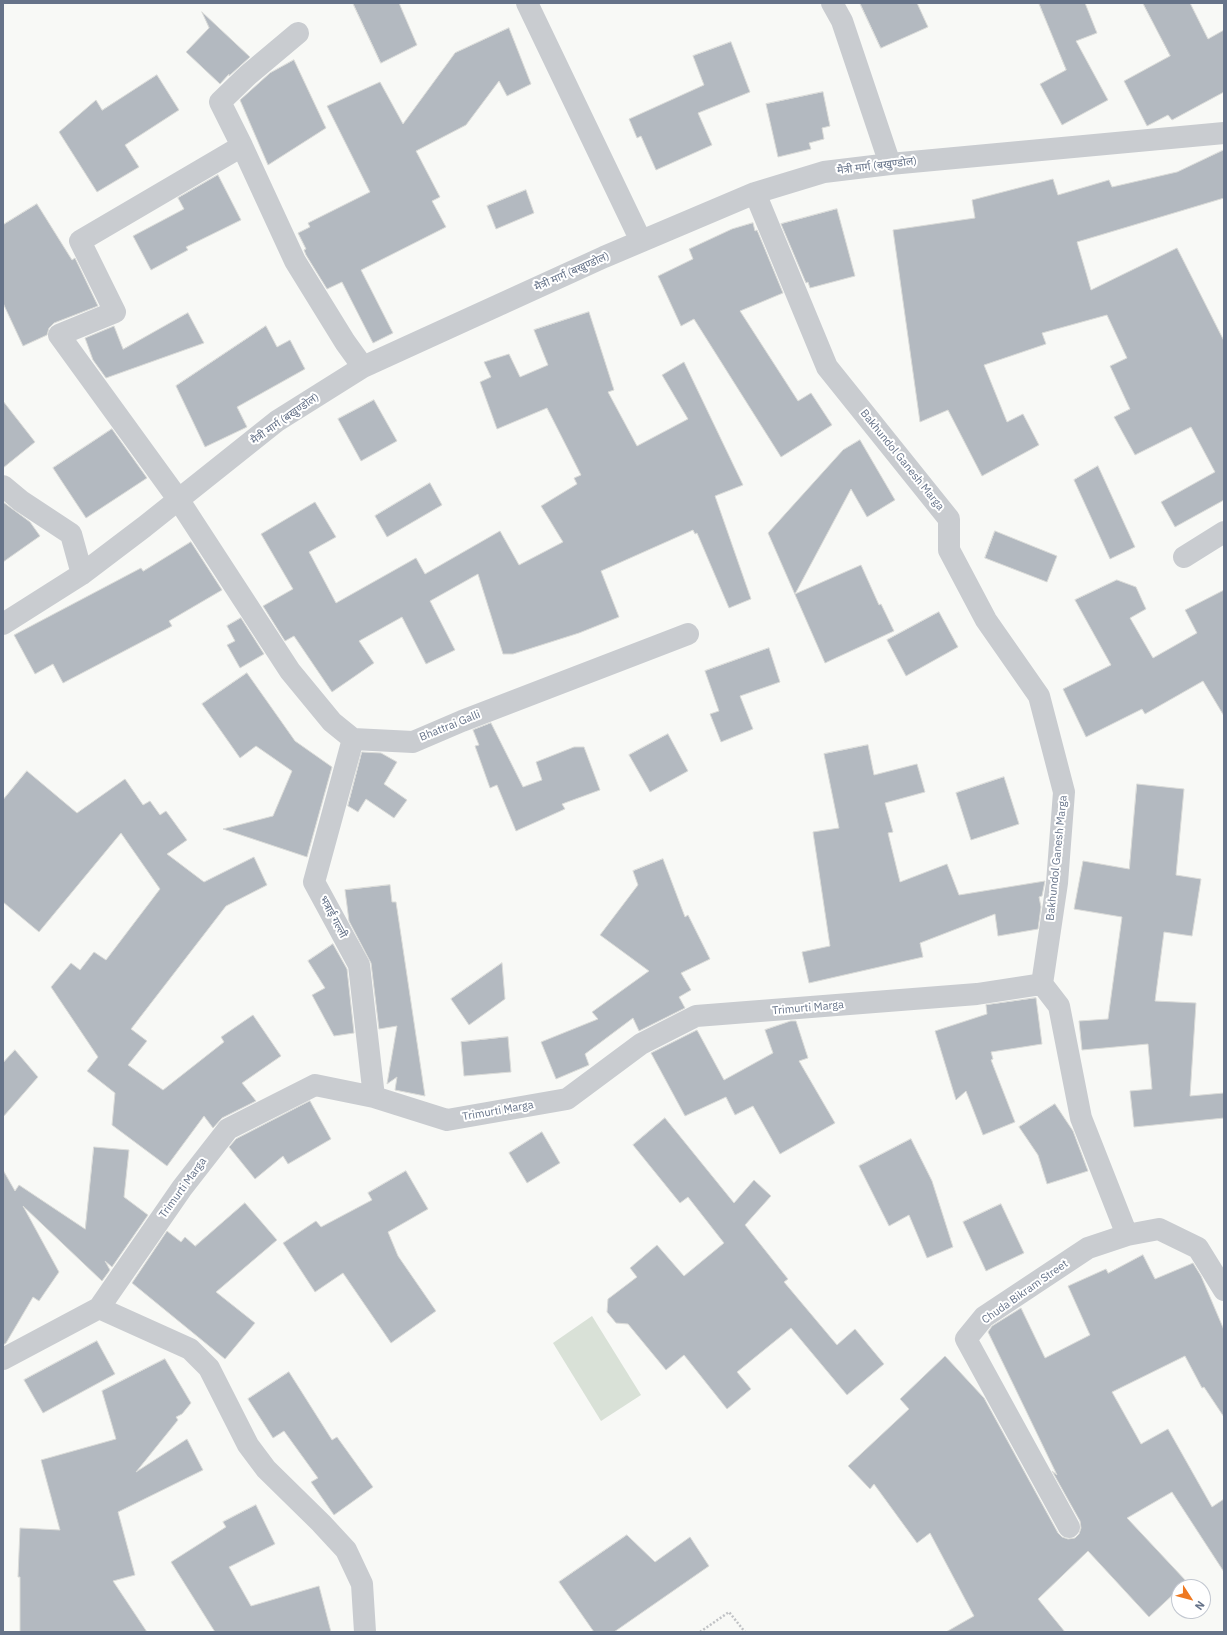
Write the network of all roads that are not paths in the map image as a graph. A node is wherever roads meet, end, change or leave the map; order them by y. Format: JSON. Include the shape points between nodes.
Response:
{"nodes":[{"id":1,"x":527,"y":3,"type":"edge"},
{"id":2,"x":832,"y":3,"type":"edge"},
{"id":3,"x":298,"y":33,"type":"dead end"},
{"id":4,"x":1224,"y":133,"type":"edge"},
{"id":5,"x":242,"y":146,"type":"junction"},
{"id":6,"x":890,"y":164,"type":"junction"},
{"id":7,"x":756,"y":193,"type":"junction"},
{"id":8,"x":641,"y":241,"type":"junction"},
{"id":9,"x":363,"y":367,"type":"junction"},
{"id":10,"x":3,"y":486,"type":"edge"},
{"id":11,"x":178,"y":499,"type":"junction"},
{"id":12,"x":1224,"y":532,"type":"edge"},
{"id":13,"x":1184,"y":557,"type":"dead end"},
{"id":14,"x":82,"y":574,"type":"junction"},
{"id":15,"x":3,"y":624,"type":"edge"},
{"id":16,"x":688,"y":634,"type":"dead end"},
{"id":17,"x":353,"y":739,"type":"junction"},
{"id":18,"x":1042,"y":984,"type":"junction"},
{"id":19,"x":374,"y":1097,"type":"junction"},
{"id":20,"x":1126,"y":1235,"type":"junction"},
{"id":21,"x":1224,"y":1290,"type":"edge"},
{"id":22,"x":99,"y":1308,"type":"junction"},
{"id":23,"x":3,"y":1359,"type":"edge"},
{"id":24,"x":1069,"y":1527,"type":"dead end"},
{"id":25,"x":366,"y":1632,"type":"edge"}],
"edges":[{"from":1,"to":8,"type":"street"},
{"from":2,"to":6,"type":"street","via":[[842,21]]},
{"from":3,"to":5,"type":"street","via":[[220,102]]},
{"from":4,"to":6,"type":"street","name":"मैत्री मार्ग (बखुण्डोल)"},
{"from":5,"to":9,"type":"street","via":[[295,261]]},
{"from":5,"to":11,"type":"street","via":[[80,241],[115,312],[59,335]]},
{"from":6,"to":7,"type":"street","name":"मैत्री मार्ग (बखुण्डोल)","via":[[824,172]]},
{"from":7,"to":8,"type":"street","name":"मैत्री मार्ग (बखुण्डोल)"},
{"from":7,"to":18,"type":"street","name":"Bakhundol Ganesh Marga","via":[[827,366],[949,519],[949,550],[986,620],[1039,696],[1064,792],[1057,883]]},
{"from":8,"to":9,"type":"street","name":"मैत्री मार्ग (बखुण्डोल)"},
{"from":9,"to":11,"type":"street","name":"मैत्री मार्ग (बखुण्डोल)","via":[[277,421]]},
{"from":10,"to":14,"type":"street","via":[[71,534]]},
{"from":11,"to":14,"type":"street","name":"मैत्री मार्ग (बखुण्डोल)"},
{"from":11,"to":17,"type":"street","via":[[290,671],[332,722]]},
{"from":12,"to":13,"type":"street"},
{"from":14,"to":15,"type":"street","name":"मैत्री मार्ग (बखुण्डोल)"},
{"from":16,"to":17,"type":"street","name":"Bhattrai Galli","via":[[413,742]]},
{"from":17,"to":19,"type":"street","name":"भत्राई गल्ली","via":[[314,882],[359,964]]},
{"from":18,"to":19,"type":"street","name":"Trimurti Marga","via":[[977,994],[696,1016],[641,1044],[567,1099],[447,1120]]},
{"from":18,"to":20,"type":"street","via":[[1059,1006],[1081,1118]]},
{"from":19,"to":22,"type":"street","name":"Trimurti Marga","via":[[315,1085],[228,1129],[182,1188]]},
{"from":20,"to":21,"type":"street","name":"Chuda Bikram Street","via":[[1159,1229],[1198,1248]]},
{"from":20,"to":24,"type":"street","name":"Chuda Bikram Street","via":[[1088,1248],[984,1317],[966,1340]]},
{"from":22,"to":23,"type":"street"},
{"from":22,"to":25,"type":"street","via":[[190,1349],[209,1368],[248,1445],[266,1469],[346,1550],[362,1584]]}]}
